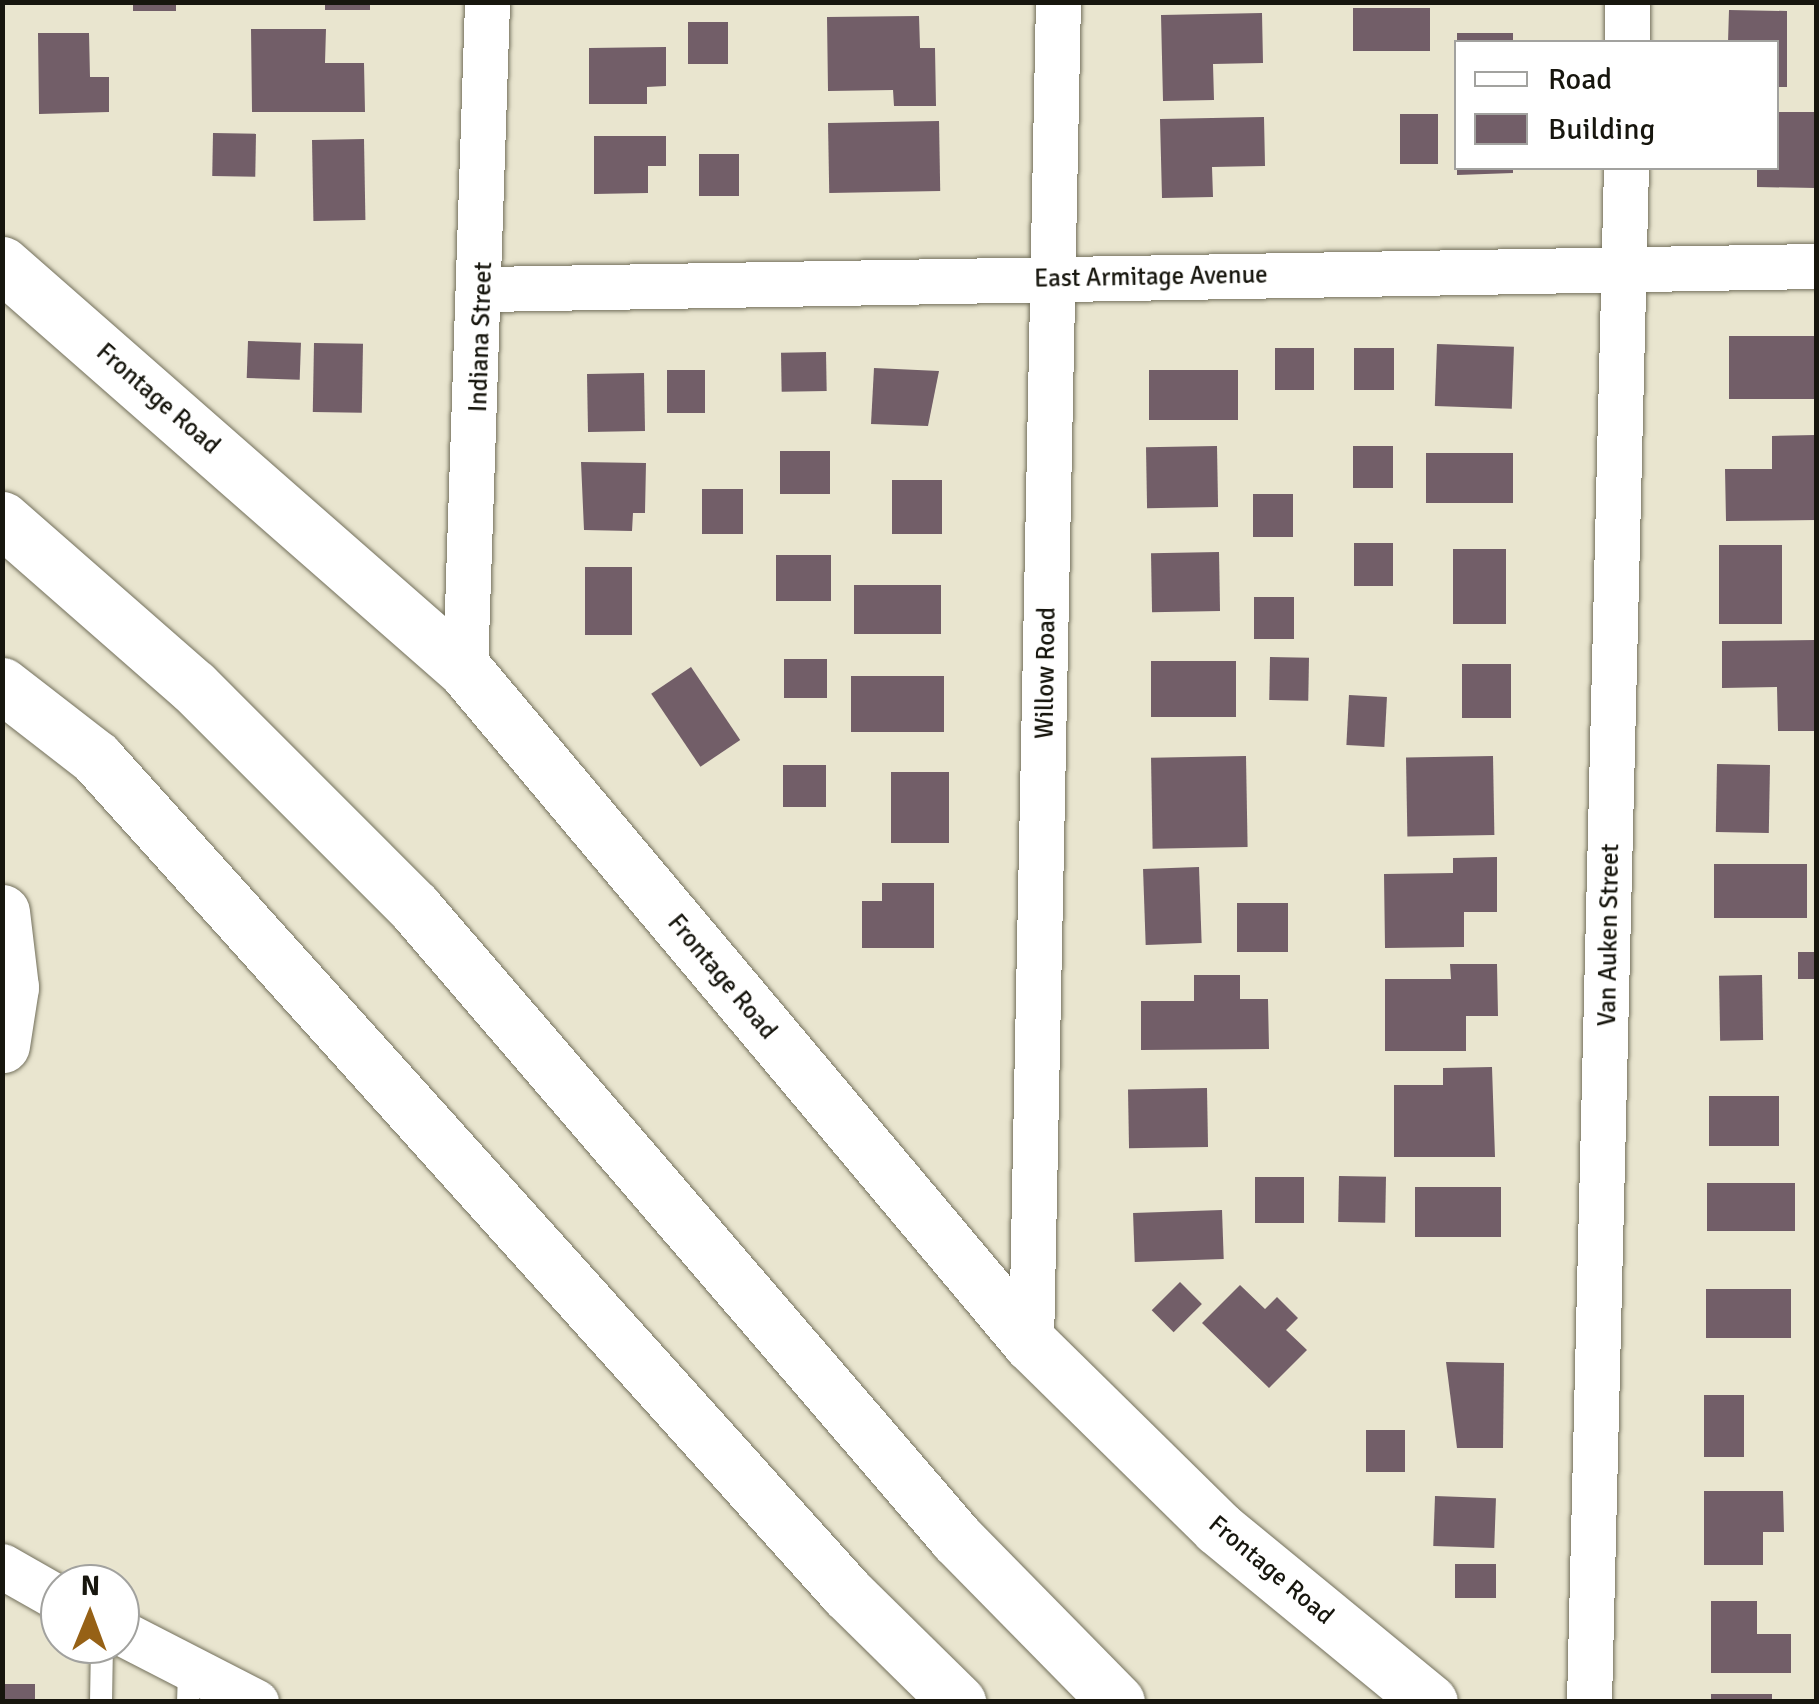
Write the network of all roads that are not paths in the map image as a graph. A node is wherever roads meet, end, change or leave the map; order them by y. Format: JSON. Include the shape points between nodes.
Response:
{"nodes":[{"id":1,"x":488,"y":2,"type":"edge"},
{"id":2,"x":1058,"y":2,"type":"edge"},
{"id":3,"x":1627,"y":2,"type":"edge"},
{"id":4,"x":1627,"y":40,"type":"edge"},
{"id":5,"x":1626,"y":170,"type":"edge"},
{"id":6,"x":2,"y":264,"type":"edge"},
{"id":7,"x":1816,"y":266,"type":"edge"},
{"id":8,"x":1626,"y":269,"type":"junction"},
{"id":9,"x":1055,"y":279,"type":"junction"},
{"id":10,"x":484,"y":289,"type":"junction"},
{"id":11,"x":2,"y":519,"type":"edge"},
{"id":12,"x":465,"y":670,"type":"junction"},
{"id":13,"x":2,"y":684,"type":"edge"},
{"id":14,"x":2,"y":912,"type":"edge"},
{"id":15,"x":2,"y":1045,"type":"edge"},
{"id":16,"x":1031,"y":1344,"type":"junction"},
{"id":17,"x":2,"y":1566,"type":"edge"},
{"id":18,"x":40,"y":1588,"type":"edge"},
{"id":19,"x":140,"y":1647,"type":"edge"},
{"id":20,"x":102,"y":1664,"type":"edge"},
{"id":21,"x":189,"y":1685,"type":"edge"},
{"id":22,"x":101,"y":1702,"type":"edge"},
{"id":23,"x":256,"y":1702,"type":"edge"},
{"id":24,"x":958,"y":1702,"type":"edge"},
{"id":25,"x":1118,"y":1702,"type":"edge"},
{"id":26,"x":1430,"y":1702,"type":"edge"},
{"id":27,"x":1590,"y":1702,"type":"edge"}],
"edges":[{"from":1,"to":10,"type":"street","name":"Indiana Street"},
{"from":2,"to":9,"type":"street","name":"Willow Road"},
{"from":3,"to":4,"type":"street"},
{"from":5,"to":8,"type":"street","name":"Van Auken Street"},
{"from":6,"to":12,"type":"main road","name":"Frontage Road"},
{"from":7,"to":8,"type":"street","name":"East Armitage Avenue"},
{"from":8,"to":9,"type":"street","name":"East Armitage Avenue"},
{"from":8,"to":27,"type":"street","name":"Van Auken Street"},
{"from":9,"to":10,"type":"street","name":"East Armitage Avenue"},
{"from":9,"to":16,"type":"street","name":"Willow Road"},
{"from":10,"to":12,"type":"street","name":"Indiana Street"},
{"from":11,"to":25,"type":"main road","via":[[194,686],[414,907],[957,1539]]},
{"from":12,"to":16,"type":"main road","name":"Frontage Road"},
{"from":13,"to":24,"type":"main road","via":[[96,758],[847,1593]]},
{"from":14,"to":15,"type":"main road","via":[[11,987]]},
{"from":16,"to":26,"type":"main road","name":"Frontage Road","via":[[1218,1528]]},
{"from":17,"to":18,"type":"street"},
{"from":19,"to":21,"type":"street"},
{"from":20,"to":22,"type":"lane"},
{"from":21,"to":23,"type":"street"}]}
